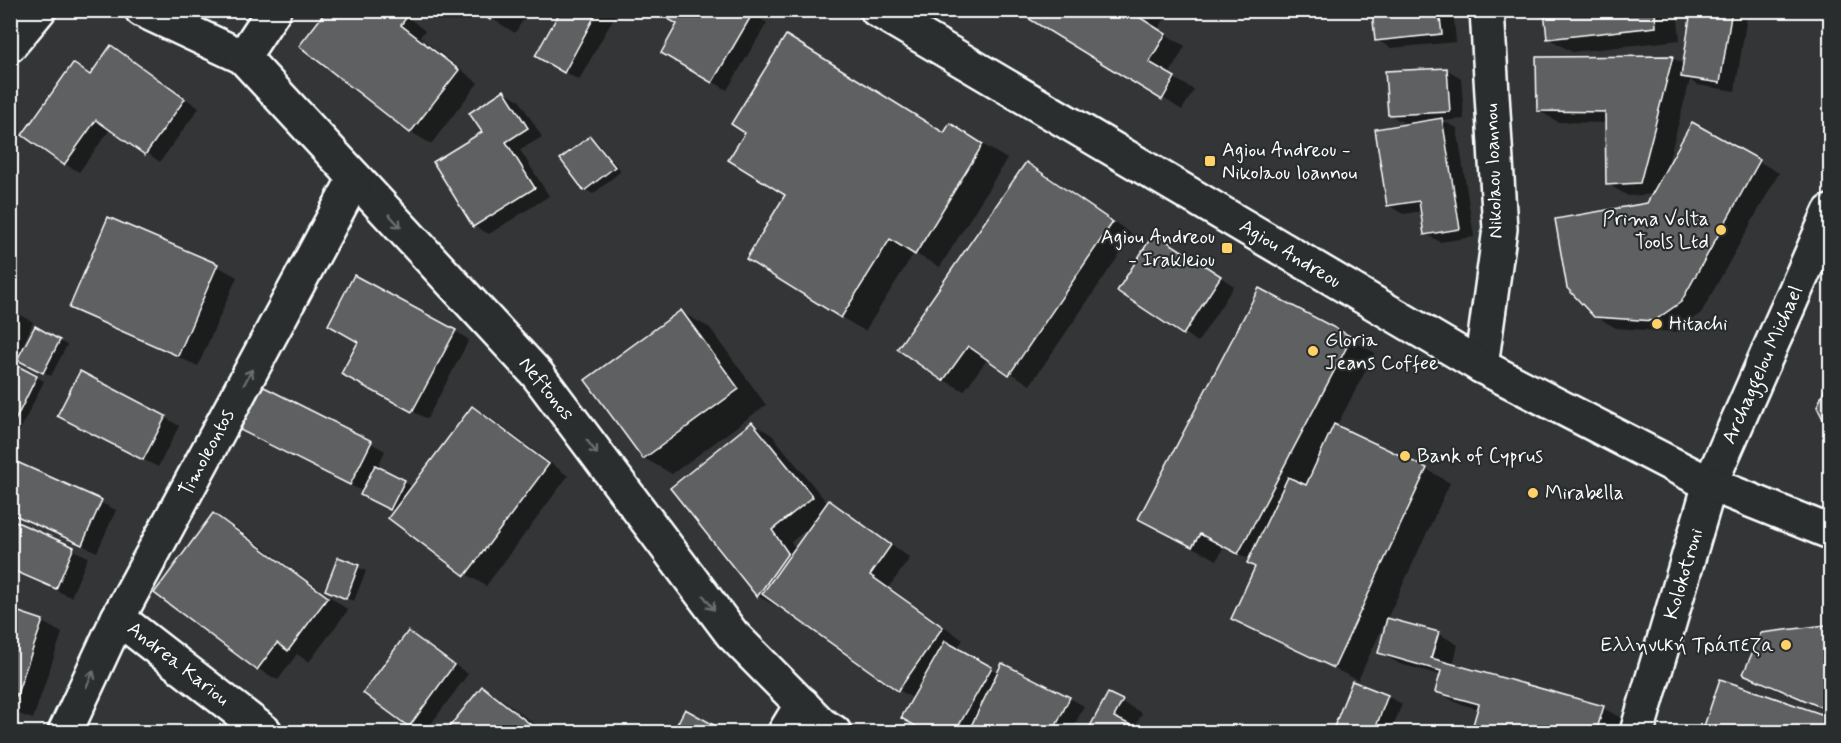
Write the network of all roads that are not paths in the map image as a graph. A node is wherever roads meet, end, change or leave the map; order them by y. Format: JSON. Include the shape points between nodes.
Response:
{"nodes":[{"id":1,"x":39,"y":10,"type":"edge"},
{"id":2,"x":142,"y":10,"type":"edge"},
{"id":3,"x":274,"y":10,"type":"edge"},
{"id":4,"x":877,"y":10,"type":"edge"},
{"id":5,"x":1487,"y":10,"type":"edge"},
{"id":6,"x":10,"y":45,"type":"edge"},
{"id":7,"x":243,"y":57,"type":"junction"},
{"id":8,"x":356,"y":178,"type":"junction"},
{"id":9,"x":1830,"y":212,"type":"edge"},
{"id":10,"x":1481,"y":366,"type":"junction"},
{"id":11,"x":1710,"y":484,"type":"junction"},
{"id":12,"x":1830,"y":532,"type":"edge"},
{"id":13,"x":118,"y":618,"type":"junction"},
{"id":14,"x":802,"y":704,"type":"junction"},
{"id":15,"x":65,"y":732,"type":"edge"},
{"id":16,"x":266,"y":732,"type":"edge"},
{"id":17,"x":785,"y":732,"type":"edge"},
{"id":18,"x":834,"y":732,"type":"edge"},
{"id":19,"x":1637,"y":732,"type":"edge"}],
"edges":[{"from":1,"to":6,"type":"street"},
{"from":2,"to":7,"type":"street","name":"Neftonos"},
{"from":3,"to":7,"type":"street"},
{"from":4,"to":10,"type":"street","name":"Agiou Andreou"},
{"from":5,"to":10,"type":"street","name":"Nikolaou Ioannou","via":[[1500,229]]},
{"from":7,"to":8,"type":"street","name":"Neftonos"},
{"from":13,"to":8,"type":"street","name":"Timoleontos","one_way":true},
{"from":8,"to":14,"type":"street","name":"Neftonos","one_way":true,"via":[[537,374],[732,634]]},
{"from":9,"to":11,"type":"street","name":"Archaggelou Michael"},
{"from":10,"to":11,"type":"street","name":"Agiou Andreou"},
{"from":11,"to":12,"type":"street","name":"Agiou Andreou"},
{"from":11,"to":19,"type":"street","name":"Kolokotroni"},
{"from":15,"to":13,"type":"street","name":"Timoleontos","one_way":true},
{"from":13,"to":16,"type":"street","name":"Andrea Kariou"},
{"from":14,"to":17,"type":"street"},
{"from":14,"to":18,"type":"street","name":"Neftonos"}]}
